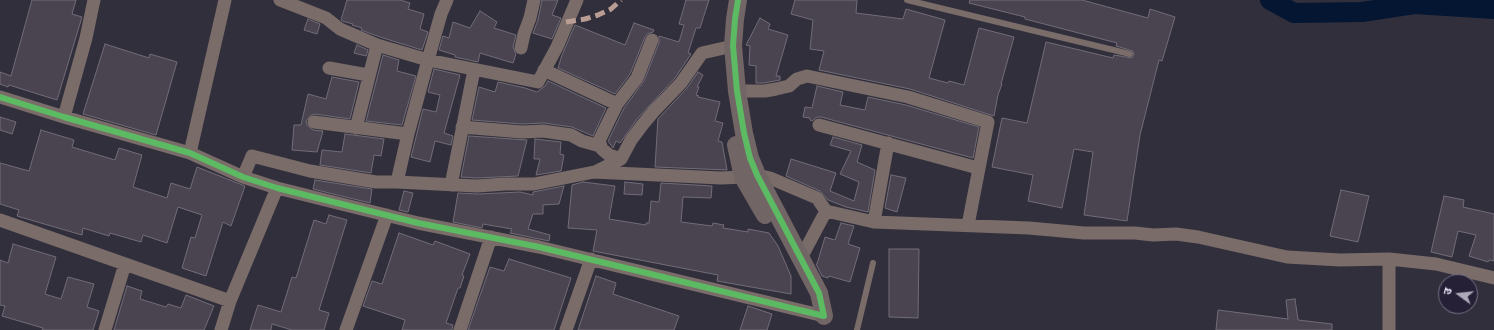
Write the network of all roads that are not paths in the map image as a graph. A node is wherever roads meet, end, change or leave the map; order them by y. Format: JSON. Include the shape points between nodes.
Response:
{"nodes":[{"id":1,"x":94,"y":0,"type":"edge"},
{"id":2,"x":225,"y":0,"type":"edge"},
{"id":3,"x":280,"y":0,"type":"edge"},
{"id":4,"x":447,"y":0,"type":"edge"},
{"id":5,"x":534,"y":0,"type":"edge"},
{"id":6,"x":577,"y":0,"type":"edge"},
{"id":7,"x":725,"y":0,"type":"edge"},
{"id":8,"x":738,"y":0,"type":"edge"},
{"id":9,"x":907,"y":0,"type":"edge"},
{"id":10,"x":934,"y":3,"type":"edge"},
{"id":11,"x":652,"y":40,"type":"dead end"},
{"id":12,"x":377,"y":45,"type":"junction"},
{"id":13,"x":728,"y":47,"type":"junction"},
{"id":14,"x":520,"y":48,"type":"dead end"},
{"id":15,"x":1130,"y":54,"type":"dead end"},
{"id":16,"x":428,"y":60,"type":"junction"},
{"id":17,"x":329,"y":68,"type":"dead end"},
{"id":18,"x":474,"y":70,"type":"junction"},
{"id":19,"x":544,"y":70,"type":"junction"},
{"id":20,"x":368,"y":75,"type":"junction"},
{"id":21,"x":737,"y":90,"type":"junction"},
{"id":22,"x":0,"y":97,"type":"edge"},
{"id":23,"x":617,"y":104,"type":"junction"},
{"id":24,"x":64,"y":117,"type":"junction"},
{"id":25,"x":314,"y":122,"type":"dead end"},
{"id":26,"x":819,"y":125,"type":"dead end"},
{"id":27,"x":462,"y":127,"type":"junction"},
{"id":28,"x":356,"y":128,"type":"junction"},
{"id":29,"x":408,"y":134,"type":"junction"},
{"id":30,"x":888,"y":143,"type":"junction"},
{"id":31,"x":600,"y":146,"type":"junction"},
{"id":32,"x":190,"y":153,"type":"junction"},
{"id":33,"x":621,"y":159,"type":"junction"},
{"id":34,"x":978,"y":168,"type":"junction"},
{"id":35,"x":594,"y":172,"type":"junction"},
{"id":36,"x":750,"y":176,"type":"junction"},
{"id":37,"x":243,"y":177,"type":"junction"},
{"id":38,"x":397,"y":182,"type":"junction"},
{"id":39,"x":450,"y":185,"type":"junction"},
{"id":40,"x":277,"y":188,"type":"junction"},
{"id":41,"x":826,"y":211,"type":"junction"},
{"id":42,"x":387,"y":215,"type":"junction"},
{"id":43,"x":0,"y":220,"type":"edge"},
{"id":44,"x":874,"y":222,"type":"junction"},
{"id":45,"x":968,"y":225,"type":"junction"},
{"id":46,"x":491,"y":237,"type":"junction"},
{"id":47,"x":801,"y":258,"type":"junction"},
{"id":48,"x":1389,"y":259,"type":"junction"},
{"id":49,"x":591,"y":260,"type":"junction"},
{"id":50,"x":873,"y":263,"type":"dead end"},
{"id":51,"x":125,"y":264,"type":"junction"},
{"id":52,"x":1494,"y":278,"type":"edge"},
{"id":53,"x":230,"y":301,"type":"junction"},
{"id":54,"x":819,"y":315,"type":"junction"},
{"id":55,"x":105,"y":330,"type":"edge"},
{"id":56,"x":221,"y":330,"type":"edge"},
{"id":57,"x":346,"y":330,"type":"edge"},
{"id":58,"x":460,"y":330,"type":"edge"},
{"id":59,"x":566,"y":330,"type":"edge"},
{"id":60,"x":857,"y":330,"type":"edge"},
{"id":61,"x":1389,"y":330,"type":"edge"}],
"edges":[{"from":1,"to":24,"type":"street"},
{"from":2,"to":32,"type":"street"},
{"from":3,"to":12,"type":"street","via":[[326,18],[340,29]]},
{"from":4,"to":16,"type":"street"},
{"from":5,"to":14,"type":"street"},
{"from":6,"to":19,"type":"street"},
{"from":7,"to":13,"type":"street","via":[[723,25]]},
{"from":8,"to":13,"type":"street"},
{"from":9,"to":10,"type":"lane"},
{"from":10,"to":15,"type":"lane"},
{"from":11,"to":23,"type":"street","via":[[637,78]]},
{"from":12,"to":16,"type":"street"},
{"from":12,"to":20,"type":"street"},
{"from":13,"to":21,"type":"street"},
{"from":13,"to":33,"type":"street","via":[[702,53],[681,84],[639,130]]},
{"from":13,"to":36,"type":"street","via":[[737,155]]},
{"from":16,"to":18,"type":"street"},
{"from":16,"to":29,"type":"street"},
{"from":17,"to":20,"type":"street"},
{"from":18,"to":19,"type":"street","via":[[538,82]]},
{"from":18,"to":27,"type":"street"},
{"from":19,"to":23,"type":"street"},
{"from":20,"to":28,"type":"street"},
{"from":21,"to":34,"type":"street","via":[[776,89],[789,86],[797,79],[807,76],[908,97],[988,122]]},
{"from":21,"to":36,"type":"street","via":[[750,158]]},
{"from":22,"to":24,"type":"street"},
{"from":23,"to":31,"type":"street","via":[[599,141]]},
{"from":24,"to":32,"type":"street"},
{"from":25,"to":28,"type":"street"},
{"from":26,"to":30,"type":"street"},
{"from":27,"to":31,"type":"street","via":[[522,132],[544,131],[571,135]]},
{"from":27,"to":39,"type":"street"},
{"from":28,"to":29,"type":"street"},
{"from":29,"to":38,"type":"street"},
{"from":30,"to":34,"type":"street"},
{"from":30,"to":44,"type":"street"},
{"from":31,"to":33,"type":"street","via":[[608,155]]},
{"from":32,"to":37,"type":"street"},
{"from":33,"to":35,"type":"street"},
{"from":34,"to":45,"type":"street"},
{"from":35,"to":36,"type":"street","via":[[721,178]]},
{"from":35,"to":39,"type":"street","via":[[534,184]]},
{"from":36,"to":41,"type":"street","via":[[770,178],[817,198]]},
{"from":36,"to":47,"type":"street"},
{"from":36,"to":54,"type":"street","via":[[750,189],[794,261]]},
{"from":37,"to":38,"type":"street","via":[[252,156],[310,171],[376,182]]},
{"from":37,"to":40,"type":"street"},
{"from":38,"to":39,"type":"street"},
{"from":40,"to":42,"type":"street"},
{"from":40,"to":53,"type":"street"},
{"from":41,"to":44,"type":"street"},
{"from":41,"to":47,"type":"street"},
{"from":42,"to":46,"type":"street"},
{"from":42,"to":57,"type":"street"},
{"from":43,"to":51,"type":"street"},
{"from":44,"to":45,"type":"street"},
{"from":45,"to":48,"type":"street","via":[[1084,233],[1176,234],[1287,258]]},
{"from":46,"to":49,"type":"street"},
{"from":46,"to":58,"type":"street"},
{"from":47,"to":54,"type":"street","via":[[819,293]]},
{"from":48,"to":52,"type":"street","via":[[1436,264]]},
{"from":48,"to":61,"type":"street"},
{"from":49,"to":54,"type":"street"},
{"from":49,"to":59,"type":"street"},
{"from":50,"to":60,"type":"lane"},
{"from":51,"to":53,"type":"street"},
{"from":51,"to":55,"type":"street"},
{"from":53,"to":56,"type":"street"}]}
